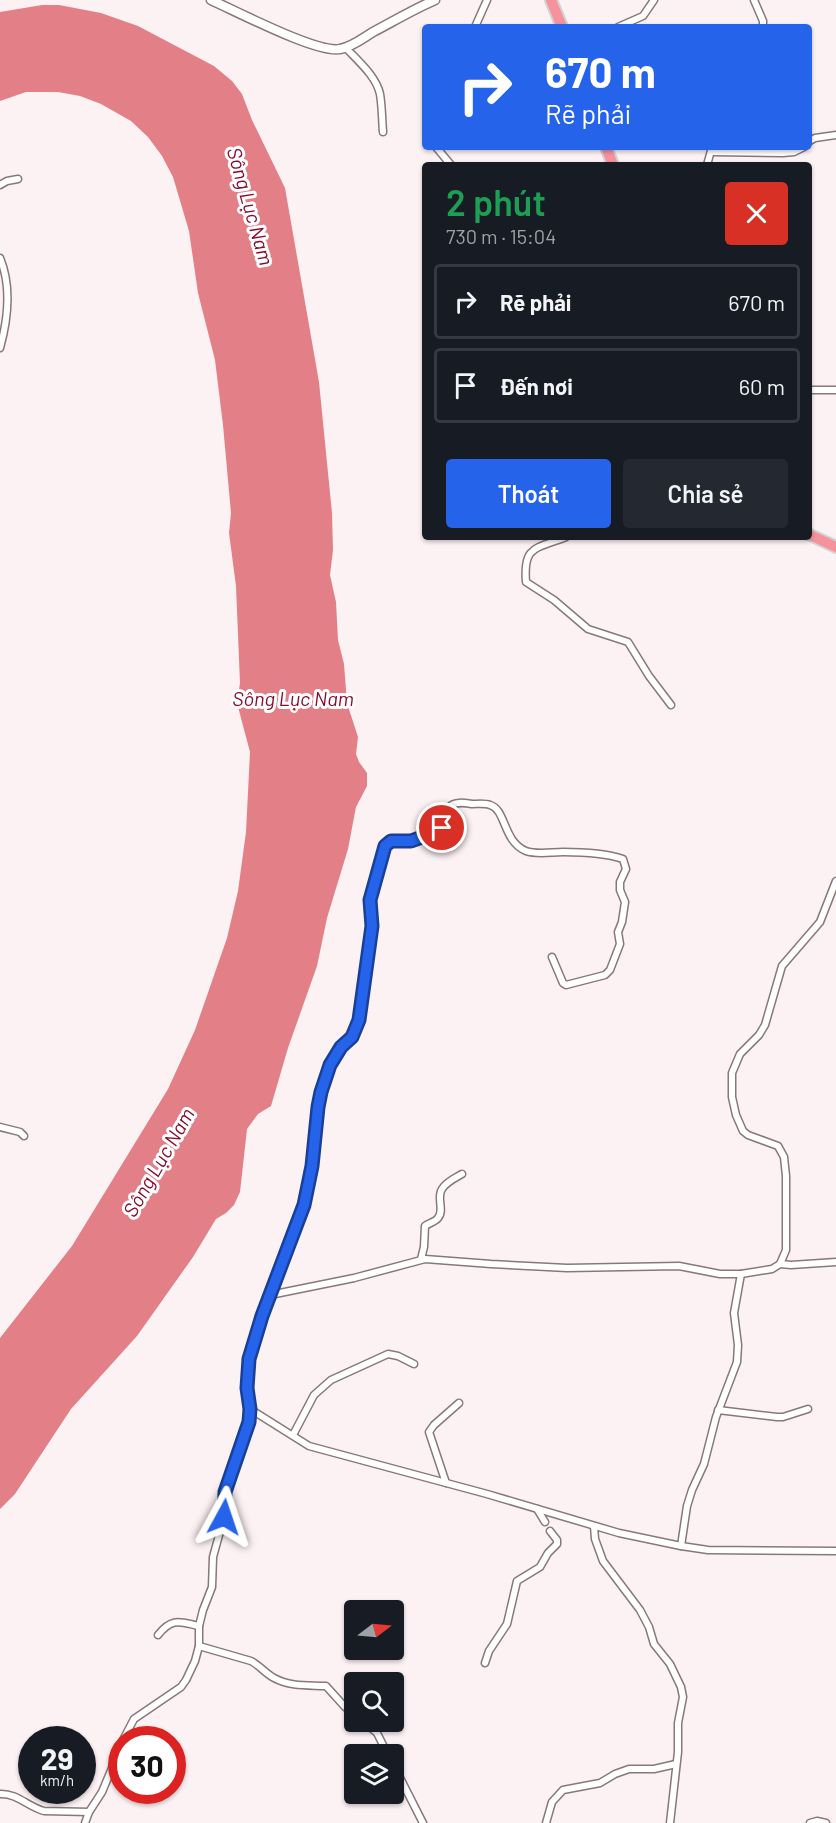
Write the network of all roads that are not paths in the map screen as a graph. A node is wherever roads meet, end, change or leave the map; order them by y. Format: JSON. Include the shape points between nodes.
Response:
{"nodes":[{"id":1,"x":211,"y":0,"type":"edge"},
{"id":2,"x":435,"y":0,"type":"edge"},
{"id":3,"x":488,"y":0,"type":"edge"},
{"id":4,"x":551,"y":0,"type":"edge"},
{"id":5,"x":654,"y":0,"type":"edge"},
{"id":6,"x":754,"y":0,"type":"edge"},
{"id":7,"x":476,"y":24,"type":"edge"},
{"id":8,"x":561,"y":24,"type":"edge"},
{"id":9,"x":625,"y":24,"type":"edge"},
{"id":10,"x":763,"y":24,"type":"edge"},
{"id":11,"x":346,"y":48,"type":"junction"},
{"id":12,"x":383,"y":132,"type":"dead end"},
{"id":13,"x":836,"y":135,"type":"edge"},
{"id":14,"x":812,"y":140,"type":"edge"},
{"id":15,"x":438,"y":150,"type":"edge"},
{"id":16,"x":730,"y":150,"type":"edge"},
{"id":17,"x":798,"y":150,"type":"edge"},
{"id":18,"x":448,"y":162,"type":"edge"},
{"id":19,"x":18,"y":179,"type":"dead end"},
{"id":20,"x":0,"y":186,"type":"edge"},
{"id":21,"x":0,"y":258,"type":"edge"},
{"id":22,"x":0,"y":348,"type":"edge"},
{"id":23,"x":812,"y":390,"type":"edge"},
{"id":24,"x":836,"y":390,"type":"edge"},
{"id":25,"x":812,"y":536,"type":"edge"},
{"id":26,"x":559,"y":540,"type":"edge"},
{"id":27,"x":836,"y":547,"type":"edge"},
{"id":28,"x":671,"y":705,"type":"dead end"},
{"id":29,"x":836,"y":881,"type":"edge"},
{"id":30,"x":552,"y":957,"type":"dead end"},
{"id":31,"x":0,"y":1127,"type":"edge"},
{"id":32,"x":24,"y":1136,"type":"dead end"},
{"id":33,"x":462,"y":1174,"type":"dead end"},
{"id":34,"x":421,"y":1259,"type":"junction"},
{"id":35,"x":836,"y":1262,"type":"edge"},
{"id":36,"x":780,"y":1264,"type":"junction"},
{"id":37,"x":741,"y":1274,"type":"junction"},
{"id":38,"x":270,"y":1295,"type":"junction"},
{"id":39,"x":414,"y":1364,"type":"dead end"},
{"id":40,"x":459,"y":1402,"type":"dead end"},
{"id":41,"x":250,"y":1409,"type":"junction"},
{"id":42,"x":808,"y":1409,"type":"dead end"},
{"id":43,"x":718,"y":1410,"type":"junction"},
{"id":44,"x":293,"y":1435,"type":"junction"},
{"id":45,"x":446,"y":1483,"type":"junction"},
{"id":46,"x":537,"y":1508,"type":"junction"},
{"id":47,"x":545,"y":1522,"type":"dead end"},
{"id":48,"x":594,"y":1526,"type":"junction"},
{"id":49,"x":550,"y":1531,"type":"dead end"},
{"id":50,"x":681,"y":1546,"type":"junction"},
{"id":51,"x":836,"y":1551,"type":"edge"},
{"id":52,"x":200,"y":1626,"type":"junction"},
{"id":53,"x":158,"y":1635,"type":"dead end"},
{"id":54,"x":199,"y":1646,"type":"junction"},
{"id":55,"x":485,"y":1663,"type":"dead end"},
{"id":56,"x":344,"y":1706,"type":"edge"},
{"id":57,"x":130,"y":1726,"type":"edge"},
{"id":58,"x":676,"y":1764,"type":"junction"},
{"id":59,"x":108,"y":1776,"type":"edge"},
{"id":60,"x":404,"y":1786,"type":"edge"},
{"id":61,"x":0,"y":1794,"type":"edge"},
{"id":62,"x":89,"y":1812,"type":"junction"},
{"id":63,"x":85,"y":1823,"type":"edge"},
{"id":64,"x":423,"y":1823,"type":"edge"},
{"id":65,"x":546,"y":1823,"type":"edge"},
{"id":66,"x":670,"y":1823,"type":"edge"},
{"id":67,"x":810,"y":1823,"type":"edge"},
{"id":68,"x":826,"y":1823,"type":"edge"}],
"edges":[{"from":1,"to":11,"type":"street","via":[[294,38],[323,48]]},
{"from":2,"to":11,"type":"street"},
{"from":3,"to":7,"type":"street"},
{"from":4,"to":8,"type":"highway"},
{"from":5,"to":9,"type":"street","via":[[643,16]]},
{"from":6,"to":10,"type":"street"},
{"from":11,"to":12,"type":"street","via":[[380,93]]},
{"from":13,"to":14,"type":"street"},
{"from":15,"to":18,"type":"street"},
{"from":16,"to":17,"type":"street","via":[[783,153]]},
{"from":19,"to":20,"type":"street"},
{"from":21,"to":22,"type":"street","via":[[7,289],[7,316]]},
{"from":23,"to":24,"type":"street"},
{"from":25,"to":27,"type":"highway"},
{"from":26,"to":28,"type":"street","via":[[531,552],[526,560],[526,582],[588,629],[628,642]]},
{"from":29,"to":36,"type":"street","via":[[820,922],[782,966],[765,1025],[740,1054],[732,1073],[732,1097],[743,1131],[778,1146],[784,1157],[786,1250]]},
{"from":30,"to":38,"type":"street","via":[[566,985],[605,975],[610,970],[620,944],[618,932],[625,902],[620,890],[626,868],[623,859],[526,851],[512,840],[499,811],[490,805],[454,804],[447,808],[439,831],[411,841],[387,843],[370,900],[372,926],[359,1020],[352,1037],[330,1065],[318,1107],[304,1205]]},
{"from":31,"to":32,"type":"street"},
{"from":33,"to":34,"type":"street","via":[[442,1188],[441,1214],[425,1226]]},
{"from":34,"to":37,"type":"street","via":[[567,1268],[673,1266]]},
{"from":34,"to":38,"type":"street"},
{"from":35,"to":36,"type":"street"},
{"from":36,"to":37,"type":"street"},
{"from":37,"to":43,"type":"street","via":[[734,1313],[738,1357]]},
{"from":38,"to":41,"type":"street","via":[[248,1366]]},
{"from":39,"to":44,"type":"street","via":[[388,1354],[331,1380],[314,1395]]},
{"from":40,"to":45,"type":"street","via":[[429,1432]]},
{"from":41,"to":44,"type":"street"},
{"from":41,"to":52,"type":"street","via":[[225,1492],[224,1517],[213,1557],[212,1587]]},
{"from":42,"to":43,"type":"street","via":[[783,1417]]},
{"from":43,"to":50,"type":"street","via":[[704,1464],[688,1503]]},
{"from":44,"to":45,"type":"street","via":[[315,1447]]},
{"from":45,"to":46,"type":"street"},
{"from":46,"to":47,"type":"street"},
{"from":46,"to":48,"type":"street"},
{"from":48,"to":50,"type":"street"},
{"from":48,"to":58,"type":"street","via":[[603,1561],[640,1610],[654,1644],[681,1687]]},
{"from":49,"to":55,"type":"street","via":[[557,1544],[540,1567],[517,1581],[507,1624]]},
{"from":50,"to":51,"type":"street","via":[[732,1551]]},
{"from":52,"to":53,"type":"street","via":[[174,1622]]},
{"from":52,"to":54,"type":"street"},
{"from":54,"to":56,"type":"street","via":[[251,1661],[282,1682],[326,1686]]},
{"from":54,"to":57,"type":"street","via":[[181,1687],[134,1719]]},
{"from":58,"to":65,"type":"street","via":[[629,1769],[600,1783],[563,1790],[552,1802]]},
{"from":58,"to":66,"type":"street"},
{"from":59,"to":62,"type":"street"},
{"from":60,"to":64,"type":"street"},
{"from":61,"to":62,"type":"street","via":[[11,1794],[44,1811]]},
{"from":62,"to":63,"type":"street"},
{"from":67,"to":68,"type":"street"}]}
